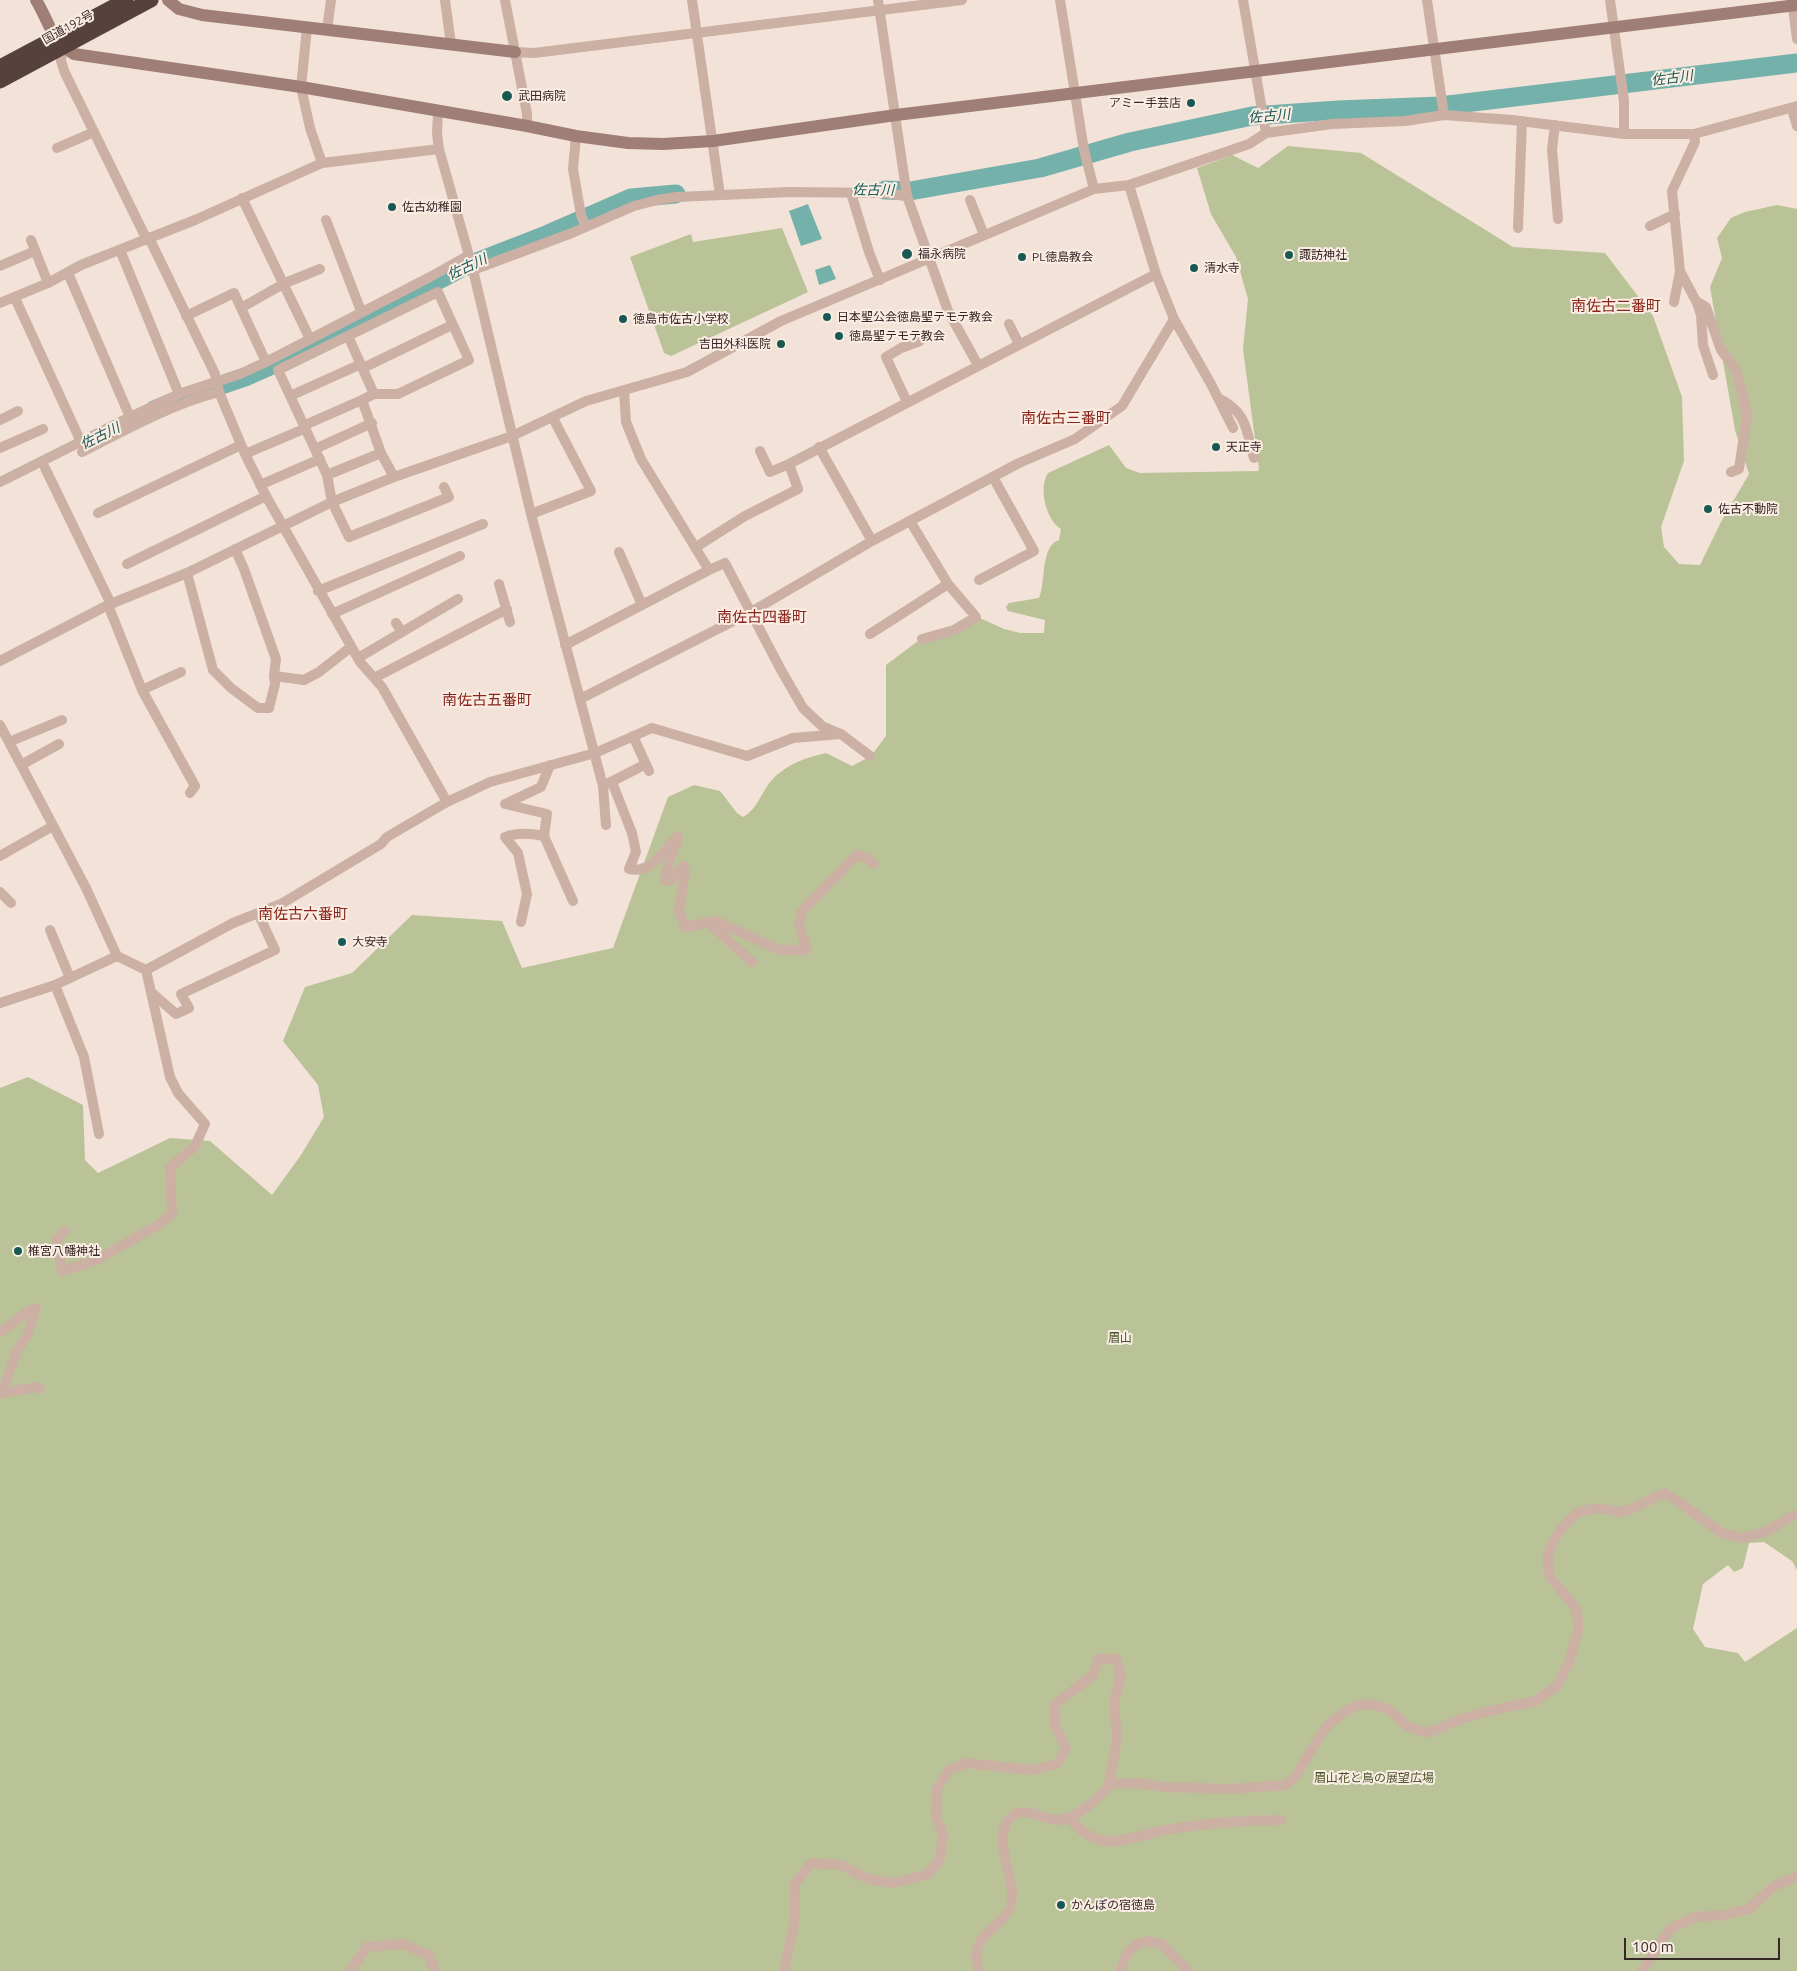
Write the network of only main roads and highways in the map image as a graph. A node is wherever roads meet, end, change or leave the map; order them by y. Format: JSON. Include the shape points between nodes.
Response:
{"nodes":[{"id":1,"x":126,"y":0,"type":"edge"},
{"id":2,"x":151,"y":0,"type":"edge"},
{"id":3,"x":59,"y":42,"type":"junction"},
{"id":4,"x":0,"y":67,"type":"edge"},
{"id":5,"x":0,"y":81,"type":"edge"}],
"edges":[{"from":1,"to":3,"type":"highway","name":"国道192号"},
{"from":2,"to":3,"type":"highway","name":"国道192号"},
{"from":3,"to":4,"type":"highway","name":"国道192号"},
{"from":3,"to":5,"type":"highway","name":"国道192号"}]}
